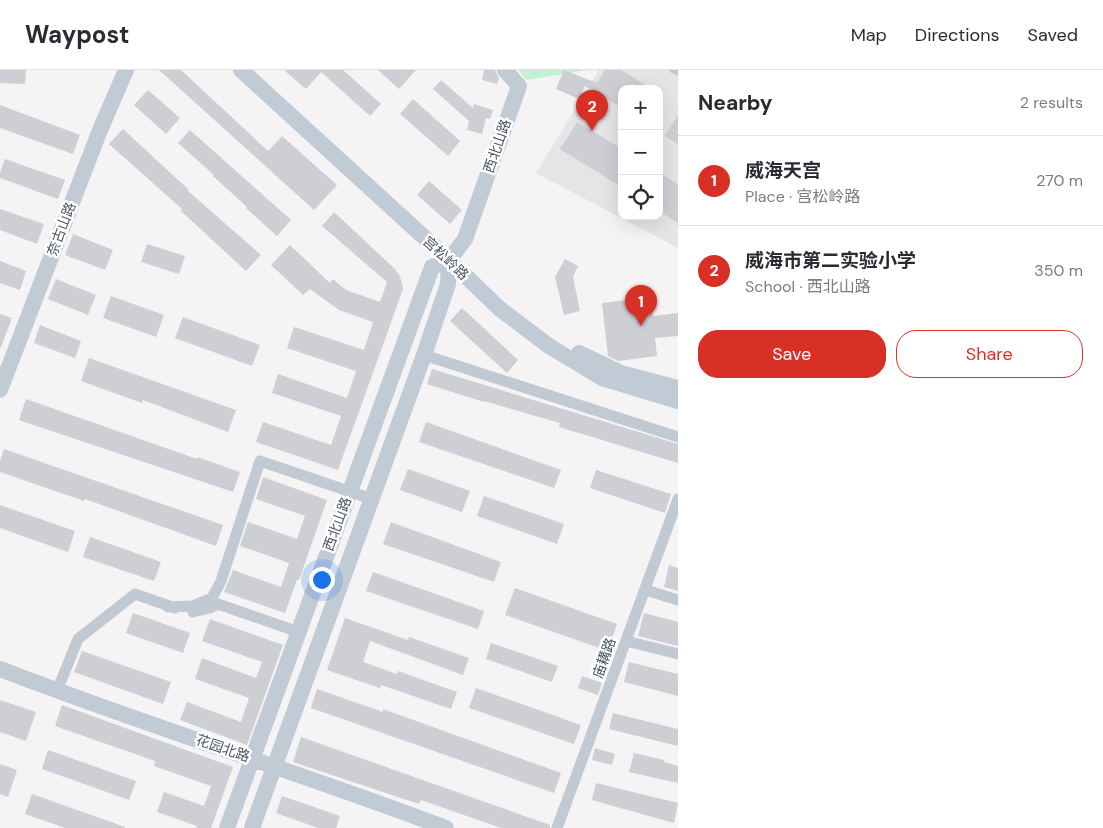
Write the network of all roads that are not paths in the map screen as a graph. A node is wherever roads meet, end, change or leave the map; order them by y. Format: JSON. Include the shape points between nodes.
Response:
{"nodes":[{"id":1,"x":126,"y":70,"type":"edge"},
{"id":2,"x":241,"y":70,"type":"edge"},
{"id":3,"x":256,"y":70,"type":"edge"},
{"id":4,"x":505,"y":70,"type":"edge"},
{"id":5,"x":672,"y":70,"type":"edge"},
{"id":6,"x":678,"y":74,"type":"edge"},
{"id":7,"x":452,"y":256,"type":"junction"},
{"id":8,"x":424,"y":355,"type":"junction"},
{"id":9,"x":678,"y":388,"type":"edge"},
{"id":10,"x":0,"y":390,"type":"edge"},
{"id":11,"x":678,"y":401,"type":"edge"},
{"id":12,"x":678,"y":437,"type":"edge"},
{"id":13,"x":349,"y":491,"type":"junction"},
{"id":14,"x":372,"y":499,"type":"junction"},
{"id":15,"x":678,"y":499,"type":"edge"},
{"id":16,"x":646,"y":590,"type":"junction"},
{"id":17,"x":678,"y":600,"type":"edge"},
{"id":18,"x":168,"y":607,"type":"junction"},
{"id":19,"x":299,"y":632,"type":"junction"},
{"id":20,"x":626,"y":641,"type":"junction"},
{"id":21,"x":678,"y":654,"type":"edge"},
{"id":22,"x":0,"y":669,"type":"edge"},
{"id":23,"x":57,"y":692,"type":"junction"},
{"id":24,"x":253,"y":758,"type":"junction"},
{"id":25,"x":275,"y":767,"type":"junction"},
{"id":26,"x":438,"y":827,"type":"edge"},
{"id":27,"x":227,"y":828,"type":"edge"},
{"id":28,"x":252,"y":828,"type":"edge"},
{"id":29,"x":557,"y":828,"type":"edge"}],
"edges":[{"from":1,"to":10,"type":"main road","name":"奈古山路"},
{"from":2,"to":7,"type":"main road","name":"宫松岭路"},
{"from":3,"to":7,"type":"main road"},
{"from":4,"to":7,"type":"main road","name":"西北山路","via":[[519,86],[465,239]]},
{"from":5,"to":6,"type":"lane"},
{"from":7,"to":8,"type":"main road","name":"西北山路","via":[[448,284]]},
{"from":7,"to":9,"type":"main road","via":[[471,268],[547,338],[621,373]]},
{"from":7,"to":11,"type":"main road","name":"宫松岭路","via":[[500,308],[549,346],[602,378]]},
{"from":7,"to":13,"type":"main road","name":"西北山路","via":[[432,267]]},
{"from":8,"to":12,"type":"street"},
{"from":8,"to":14,"type":"main road","name":"西北山路"},
{"from":13,"to":14,"type":"street"},
{"from":13,"to":18,"type":"street","via":[[260,461],[221,581],[212,598],[192,606]]},
{"from":13,"to":19,"type":"main road","name":"西北山路"},
{"from":14,"to":25,"type":"main road","name":"西北山路"},
{"from":15,"to":16,"type":"street","name":"庙耩路"},
{"from":16,"to":17,"type":"street"},
{"from":16,"to":20,"type":"street","name":"庙耩路"},
{"from":18,"to":19,"type":"street","via":[[190,612],[218,604]]},
{"from":18,"to":23,"type":"street","via":[[135,594],[78,640]]},
{"from":19,"to":24,"type":"main road","name":"西北山路"},
{"from":20,"to":21,"type":"street"},
{"from":20,"to":29,"type":"street","name":"庙耩路"},
{"from":22,"to":23,"type":"main road","name":"花园北路"},
{"from":23,"to":24,"type":"main road","name":"花园北路"},
{"from":24,"to":25,"type":"main road","name":"花园北路"},
{"from":24,"to":27,"type":"main road","name":"西北山路"},
{"from":25,"to":26,"type":"main road","name":"花园北路"},
{"from":25,"to":28,"type":"main road","name":"西北山路"}]}
